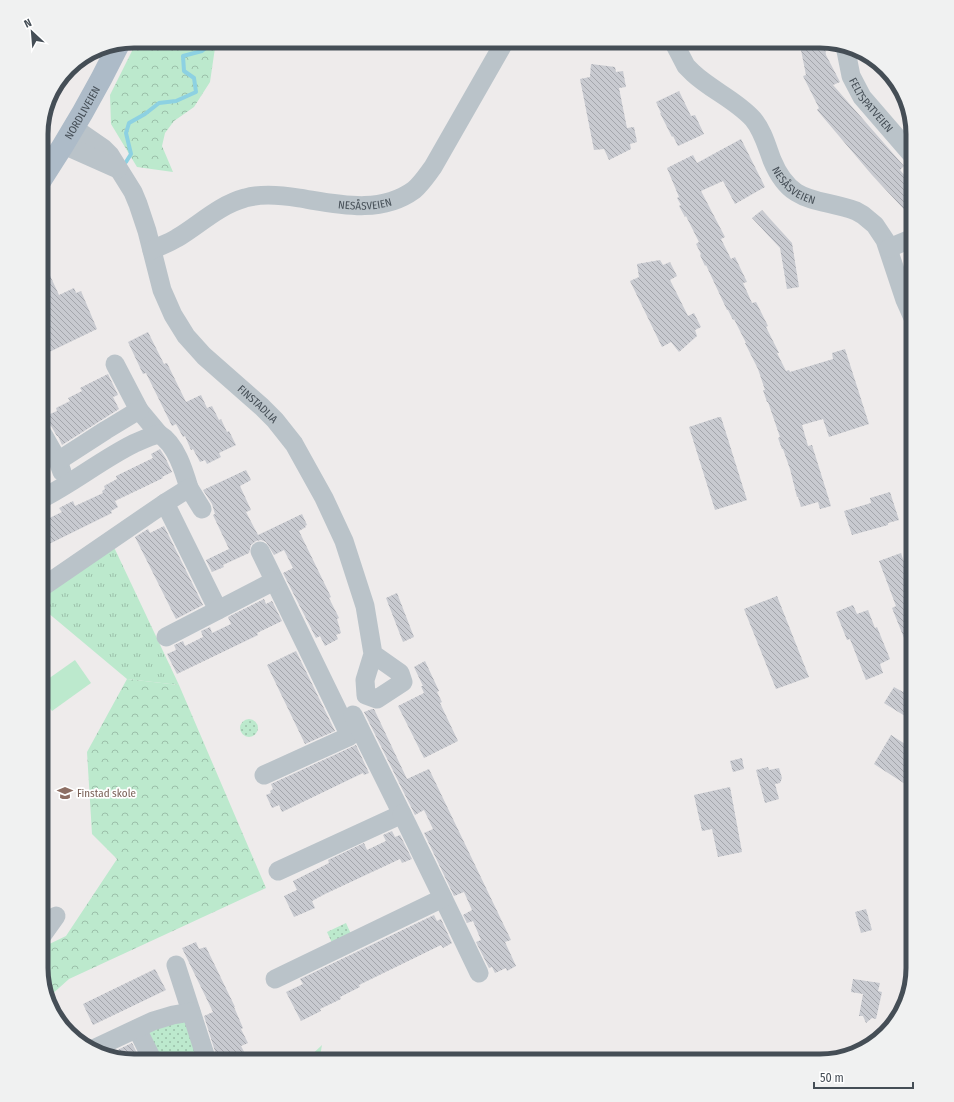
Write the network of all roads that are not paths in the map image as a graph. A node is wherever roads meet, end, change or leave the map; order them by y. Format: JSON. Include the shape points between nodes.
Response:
{"nodes":[{"id":1,"x":501,"y":48,"type":"edge"},
{"id":2,"x":677,"y":48,"type":"edge"},
{"id":3,"x":116,"y":50,"type":"edge"},
{"id":4,"x":846,"y":52,"type":"edge"},
{"id":5,"x":69,"y":136,"type":"junction"},
{"id":6,"x":906,"y":148,"type":"edge"},
{"id":7,"x":48,"y":169,"type":"edge"},
{"id":8,"x":906,"y":241,"type":"edge"},
{"id":9,"x":889,"y":248,"type":"junction"},
{"id":10,"x":152,"y":250,"type":"junction"},
{"id":11,"x":906,"y":302,"type":"edge"},
{"id":12,"x":115,"y":364,"type":"dead end"},
{"id":13,"x":139,"y":410,"type":"junction"},
{"id":14,"x":159,"y":434,"type":"junction"},
{"id":15,"x":48,"y":443,"type":"edge"},
{"id":16,"x":58,"y":461,"type":"junction"},
{"id":17,"x":67,"y":484,"type":"junction"},
{"id":18,"x":189,"y":488,"type":"junction"},
{"id":19,"x":48,"y":495,"type":"edge"},
{"id":20,"x":165,"y":503,"type":"junction"},
{"id":21,"x":202,"y":510,"type":"dead end"},
{"id":22,"x":260,"y":551,"type":"dead end"},
{"id":23,"x":274,"y":581,"type":"junction"},
{"id":24,"x":48,"y":583,"type":"edge"},
{"id":25,"x":218,"y":610,"type":"junction"},
{"id":26,"x":166,"y":637,"type":"dead end"},
{"id":27,"x":373,"y":654,"type":"junction"},
{"id":28,"x":366,"y":695,"type":"junction"},
{"id":29,"x":350,"y":721,"type":"junction"},
{"id":30,"x":264,"y":775,"type":"dead end"},
{"id":31,"x":402,"y":814,"type":"junction"},
{"id":32,"x":278,"y":872,"type":"dead end"},
{"id":33,"x":443,"y":898,"type":"junction"},
{"id":34,"x":56,"y":916,"type":"dead end"},
{"id":35,"x":48,"y":927,"type":"edge"},
{"id":36,"x":176,"y":965,"type":"dead end"},
{"id":37,"x":479,"y":973,"type":"dead end"},
{"id":38,"x":275,"y":979,"type":"dead end"},
{"id":39,"x":191,"y":1012,"type":"junction"},
{"id":40,"x":137,"y":1029,"type":"junction"},
{"id":41,"x":99,"y":1046,"type":"edge"},
{"id":42,"x":150,"y":1054,"type":"edge"},
{"id":43,"x":205,"y":1054,"type":"edge"}],
"edges":[{"from":1,"to":10,"type":"street","name":"NESÅSVEIEN","via":[[433,166],[422,182],[406,195],[389,202],[364,206],[284,196],[244,198]]},
{"from":2,"to":9,"type":"street","name":"NESÅSVEIEN","via":[[686,66],[693,73],[754,120],[776,169],[787,186],[808,198],[863,215],[880,231]]},
{"from":3,"to":5,"type":"main road","name":"NORDLIVEIEN"},
{"from":4,"to":6,"type":"street","name":"FELTSPATVEIEN","via":[[852,76],[862,97]]},
{"from":5,"to":7,"type":"main road","name":"NORDLIVEIEN"},
{"from":5,"to":10,"type":"street","name":"FINSTADLIA","via":[[118,169],[133,192],[148,231]]},
{"from":8,"to":9,"type":"street"},
{"from":9,"to":11,"type":"street","name":"NESÅSVEIEN"},
{"from":10,"to":27,"type":"street","name":"FINSTADLIA","via":[[166,301],[186,336],[204,356],[275,420],[294,444],[324,498],[344,541],[365,606]]},
{"from":12,"to":13,"type":"street"},
{"from":13,"to":14,"type":"street"},
{"from":13,"to":16,"type":"street"},
{"from":14,"to":17,"type":"street","via":[[118,451]]},
{"from":14,"to":18,"type":"street","via":[[164,437],[181,462]]},
{"from":15,"to":16,"type":"street"},
{"from":16,"to":17,"type":"street"},
{"from":17,"to":19,"type":"street"},
{"from":18,"to":20,"type":"street"},
{"from":18,"to":21,"type":"street"},
{"from":20,"to":24,"type":"street"},
{"from":20,"to":25,"type":"street"},
{"from":22,"to":23,"type":"street"},
{"from":23,"to":25,"type":"street"},
{"from":23,"to":29,"type":"street"},
{"from":25,"to":26,"type":"street"},
{"from":27,"to":28,"type":"street","name":"FINSTADLIA","via":[[365,680]]},
{"from":27,"to":28,"type":"street","via":[[400,674],[403,682],[377,699]]},
{"from":28,"to":29,"type":"street"},
{"from":29,"to":30,"type":"street","via":[[350,736]]},
{"from":29,"to":31,"type":"street"},
{"from":31,"to":32,"type":"street"},
{"from":31,"to":33,"type":"street"},
{"from":33,"to":37,"type":"street"},
{"from":33,"to":38,"type":"street"},
{"from":34,"to":35,"type":"street"},
{"from":36,"to":39,"type":"street"},
{"from":39,"to":40,"type":"street","via":[[154,1021]]},
{"from":39,"to":43,"type":"street"},
{"from":40,"to":41,"type":"street"},
{"from":40,"to":42,"type":"street"}]}
